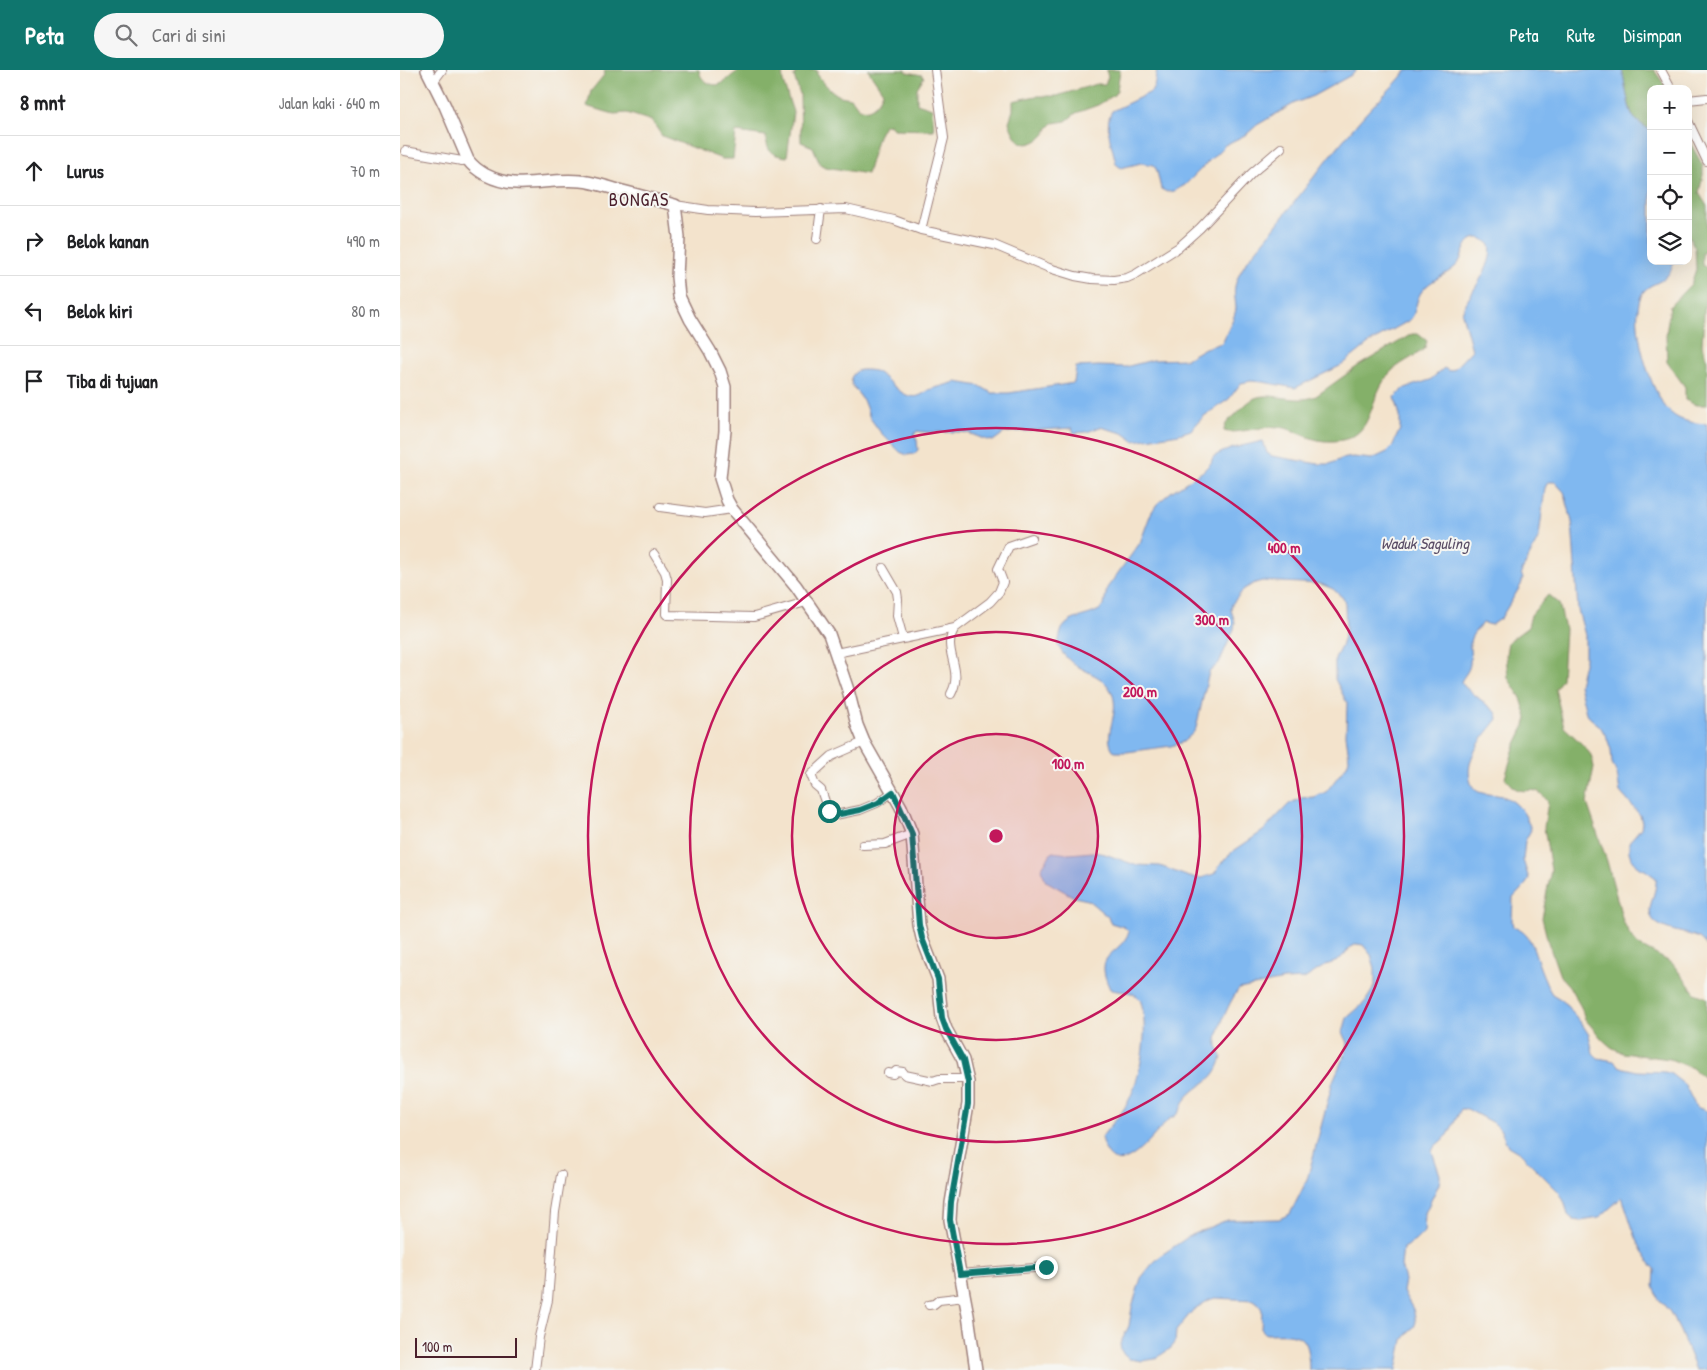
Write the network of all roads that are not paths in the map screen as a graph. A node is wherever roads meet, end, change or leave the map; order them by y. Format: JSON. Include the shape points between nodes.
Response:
{"nodes":[{"id":1,"x":426,"y":70,"type":"edge"},
{"id":2,"x":442,"y":70,"type":"edge"},
{"id":3,"x":935,"y":70,"type":"edge"},
{"id":4,"x":1661,"y":70,"type":"edge"},
{"id":5,"x":433,"y":82,"type":"junction"},
{"id":6,"x":1669,"y":85,"type":"edge"},
{"id":7,"x":1707,"y":98,"type":"edge"},
{"id":8,"x":1692,"y":100,"type":"edge"},
{"id":9,"x":1692,"y":129,"type":"edge"},
{"id":10,"x":1281,"y":148,"type":"dead end"},
{"id":11,"x":405,"y":151,"type":"dead end"},
{"id":12,"x":468,"y":160,"type":"junction"},
{"id":13,"x":1707,"y":161,"type":"edge"},
{"id":14,"x":675,"y":205,"type":"junction"},
{"id":15,"x":821,"y":209,"type":"junction"},
{"id":16,"x":920,"y":230,"type":"junction"},
{"id":17,"x":817,"y":239,"type":"dead end"},
{"id":18,"x":660,"y":507,"type":"dead end"},
{"id":19,"x":732,"y":509,"type":"junction"},
{"id":20,"x":1032,"y":538,"type":"dead end"},
{"id":21,"x":654,"y":554,"type":"dead end"},
{"id":22,"x":883,"y":568,"type":"dead end"},
{"id":23,"x":806,"y":602,"type":"junction"},
{"id":24,"x":955,"y":628,"type":"junction"},
{"id":25,"x":903,"y":638,"type":"junction"},
{"id":26,"x":836,"y":653,"type":"junction"},
{"id":27,"x":951,"y":694,"type":"dead end"},
{"id":28,"x":864,"y":742,"type":"junction"},
{"id":29,"x":893,"y":792,"type":"junction"},
{"id":30,"x":912,"y":834,"type":"junction"},
{"id":31,"x":863,"y":845,"type":"dead end"},
{"id":32,"x":888,"y":1073,"type":"dead end"},
{"id":33,"x":968,"y":1079,"type":"junction"},
{"id":34,"x":561,"y":1175,"type":"dead end"},
{"id":35,"x":1046,"y":1267,"type":"dead end"},
{"id":36,"x":960,"y":1274,"type":"junction"},
{"id":37,"x":965,"y":1297,"type":"junction"},
{"id":38,"x":928,"y":1305,"type":"dead end"},
{"id":39,"x":535,"y":1370,"type":"edge"},
{"id":40,"x":976,"y":1370,"type":"edge"}],
"edges":[{"from":1,"to":5,"type":"main road"},
{"from":2,"to":5,"type":"street"},
{"from":3,"to":16,"type":"street","via":[[944,138]]},
{"from":4,"to":6,"type":"street"},
{"from":5,"to":12,"type":"main road"},
{"from":7,"to":8,"type":"street"},
{"from":9,"to":13,"type":"street"},
{"from":10,"to":16,"type":"street","via":[[1179,247],[1127,278],[1075,276],[994,244]]},
{"from":11,"to":12,"type":"street"},
{"from":12,"to":14,"type":"main road","via":[[482,172],[503,182],[581,181]]},
{"from":14,"to":15,"type":"street","via":[[734,211]]},
{"from":14,"to":19,"type":"main road","via":[[679,237],[679,296],[720,371],[724,387],[725,431],[720,478]]},
{"from":15,"to":16,"type":"street","via":[[846,209],[894,220]]},
{"from":15,"to":17,"type":"street"},
{"from":18,"to":19,"type":"street","via":[[706,513]]},
{"from":19,"to":23,"type":"main road"},
{"from":20,"to":24,"type":"street","via":[[1009,546],[998,569],[1002,582],[999,592]]},
{"from":21,"to":23,"type":"street","via":[[667,579],[668,615],[754,617]]},
{"from":22,"to":25,"type":"street","via":[[897,592],[897,616]]},
{"from":23,"to":26,"type":"main road","via":[[829,634]]},
{"from":24,"to":25,"type":"street"},
{"from":24,"to":27,"type":"street","via":[[950,642],[956,677]]},
{"from":25,"to":26,"type":"street"},
{"from":26,"to":28,"type":"main road"},
{"from":28,"to":29,"type":"main road"},
{"from":28,"to":29,"type":"street","via":[[832,756],[811,775],[814,785],[821,790],[830,816],[860,810]]},
{"from":29,"to":30,"type":"main road"},
{"from":30,"to":31,"type":"street","via":[[883,844]]},
{"from":30,"to":33,"type":"main road","via":[[919,925],[938,979],[942,1018],[963,1060]]},
{"from":32,"to":33,"type":"street","via":[[900,1071],[904,1075],[933,1081]]},
{"from":33,"to":36,"type":"main road","via":[[968,1104],[950,1220]]},
{"from":34,"to":39,"type":"street","via":[[548,1300]]},
{"from":35,"to":36,"type":"street"},
{"from":36,"to":37,"type":"main road"},
{"from":37,"to":38,"type":"street","via":[[939,1300]]},
{"from":37,"to":40,"type":"main road"}]}
